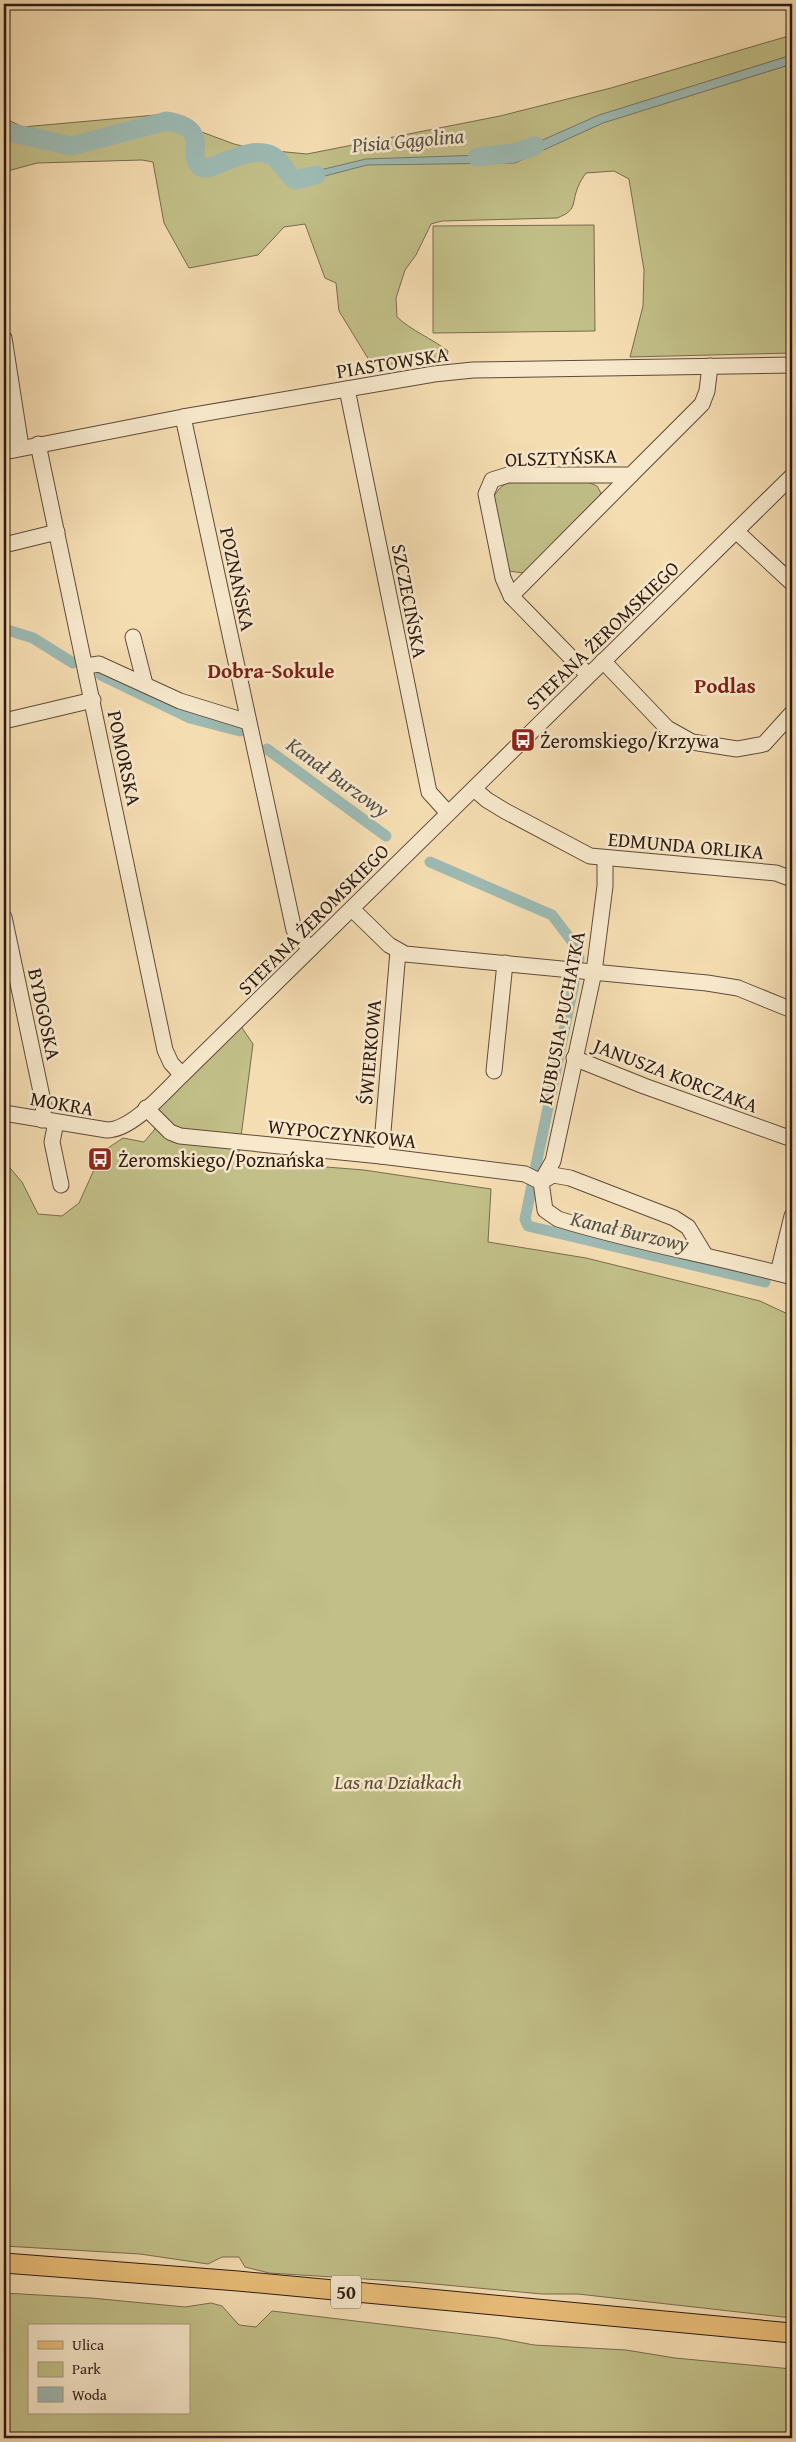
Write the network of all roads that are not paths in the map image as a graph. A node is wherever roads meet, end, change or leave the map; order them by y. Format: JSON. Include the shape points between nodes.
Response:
{"nodes":[{"id":1,"x":4,"y":338,"type":"edge"},
{"id":2,"x":792,"y":365,"type":"edge"},
{"id":3,"x":710,"y":366,"type":"junction"},
{"id":4,"x":348,"y":389,"type":"junction"},
{"id":5,"x":183,"y":417,"type":"junction"},
{"id":6,"x":4,"y":431,"type":"edge"},
{"id":7,"x":38,"y":444,"type":"junction"},
{"id":8,"x":21,"y":448,"type":"junction"},
{"id":9,"x":4,"y":452,"type":"edge"},
{"id":10,"x":631,"y":475,"type":"junction"},
{"id":11,"x":792,"y":476,"type":"edge"},
{"id":12,"x":57,"y":532,"type":"junction"},
{"id":13,"x":736,"y":532,"type":"junction"},
{"id":14,"x":4,"y":545,"type":"edge"},
{"id":15,"x":792,"y":584,"type":"edge"},
{"id":16,"x":511,"y":596,"type":"junction"},
{"id":17,"x":133,"y":637,"type":"dead end"},
{"id":18,"x":603,"y":661,"type":"junction"},
{"id":19,"x":86,"y":666,"type":"junction"},
{"id":20,"x":588,"y":675,"type":"junction"},
{"id":21,"x":145,"y":684,"type":"junction"},
{"id":22,"x":93,"y":700,"type":"junction"},
{"id":23,"x":792,"y":713,"type":"edge"},
{"id":24,"x":4,"y":721,"type":"edge"},
{"id":25,"x":248,"y":722,"type":"junction"},
{"id":26,"x":474,"y":789,"type":"junction"},
{"id":27,"x":448,"y":813,"type":"junction"},
{"id":28,"x":605,"y":859,"type":"junction"},
{"id":29,"x":792,"y":879,"type":"edge"},
{"id":30,"x":352,"y":909,"type":"junction"},
{"id":31,"x":4,"y":916,"type":"edge"},
{"id":32,"x":310,"y":949,"type":"junction"},
{"id":33,"x":398,"y":951,"type":"junction"},
{"id":34,"x":505,"y":963,"type":"junction"},
{"id":35,"x":594,"y":972,"type":"junction"},
{"id":36,"x":792,"y":1010,"type":"edge"},
{"id":37,"x":574,"y":1058,"type":"junction"},
{"id":38,"x":494,"y":1071,"type":"dead end"},
{"id":39,"x":182,"y":1075,"type":"junction"},
{"id":40,"x":146,"y":1108,"type":"junction"},
{"id":41,"x":4,"y":1113,"type":"edge"},
{"id":42,"x":49,"y":1121,"type":"junction"},
{"id":43,"x":113,"y":1130,"type":"joint"},
{"id":44,"x":792,"y":1140,"type":"edge"},
{"id":45,"x":381,"y":1156,"type":"junction"},
{"id":46,"x":542,"y":1182,"type":"junction"},
{"id":47,"x":61,"y":1185,"type":"dead end"},
{"id":48,"x":792,"y":1216,"type":"edge"},
{"id":49,"x":705,"y":1255,"type":"junction"},
{"id":50,"x":785,"y":1275,"type":"edge"},
{"id":51,"x":4,"y":2264,"type":"edge"},
{"id":52,"x":792,"y":2333,"type":"edge"}],
"edges":[{"from":1,"to":8,"type":"street"},
{"from":2,"to":3,"type":"street","name":"PIASTOWSKA"},
{"from":3,"to":4,"type":"street","name":"PIASTOWSKA","via":[[473,370]]},
{"from":3,"to":10,"type":"street","name":"OLSZTYŃSKA","via":[[708,391],[702,404]]},
{"from":4,"to":5,"type":"street","name":"PIASTOWSKA"},
{"from":4,"to":27,"type":"street","name":"SZCZECIŃSKA","via":[[429,792]]},
{"from":5,"to":7,"type":"street","name":"PIASTOWSKA"},
{"from":5,"to":25,"type":"street","name":"POZNAŃSKA"},
{"from":6,"to":8,"type":"street"},
{"from":7,"to":8,"type":"street","name":"PIASTOWSKA"},
{"from":7,"to":12,"type":"street","name":"POMORSKA"},
{"from":8,"to":9,"type":"street","name":"PIASTOWSKA"},
{"from":10,"to":16,"type":"street","name":"OLSZTYŃSKA"},
{"from":10,"to":16,"type":"street","name":"OLSZTYŃSKA","via":[[508,475],[492,480],[486,494],[503,578]]},
{"from":11,"to":13,"type":"street","name":"STEFANA ŻEROMSKIEGO"},
{"from":12,"to":14,"type":"street"},
{"from":12,"to":19,"type":"street","name":"POMORSKA"},
{"from":13,"to":15,"type":"street"},
{"from":13,"to":18,"type":"street","name":"STEFANA ŻEROMSKIEGO"},
{"from":16,"to":20,"type":"street","name":"OLSZTYŃSKA"},
{"from":17,"to":21,"type":"street"},
{"from":18,"to":20,"type":"street","name":"STEFANA ŻEROMSKIEGO"},
{"from":18,"to":23,"type":"street","via":[[667,728],[692,742],[737,749],[764,744]]},
{"from":19,"to":21,"type":"street","via":[[99,664]]},
{"from":19,"to":22,"type":"street","name":"POMORSKA"},
{"from":20,"to":26,"type":"street","name":"STEFANA ŻEROMSKIEGO"},
{"from":21,"to":25,"type":"street","via":[[198,708]]},
{"from":22,"to":24,"type":"street"},
{"from":22,"to":39,"type":"street","name":"POMORSKA","via":[[165,1050]]},
{"from":25,"to":32,"type":"street","name":"POZNAŃSKA","via":[[294,930]]},
{"from":26,"to":27,"type":"street","name":"STEFANA ŻEROMSKIEGO"},
{"from":26,"to":28,"type":"street","name":"EDMUNDA ORLIKA","via":[[512,815],[590,856]]},
{"from":27,"to":30,"type":"street","name":"STEFANA ŻEROMSKIEGO"},
{"from":28,"to":29,"type":"street","name":"EDMUNDA ORLIKA","via":[[776,873]]},
{"from":28,"to":35,"type":"street","name":"KUBUSIA PUCHATKA","via":[[605,886]]},
{"from":30,"to":32,"type":"street","name":"STEFANA ŻEROMSKIEGO"},
{"from":30,"to":33,"type":"street"},
{"from":31,"to":42,"type":"street","name":"BYDGOSKA"},
{"from":32,"to":39,"type":"street","name":"STEFANA ŻEROMSKIEGO"},
{"from":33,"to":34,"type":"street"},
{"from":33,"to":45,"type":"street","name":"ŚWIERKOWA"},
{"from":34,"to":35,"type":"street"},
{"from":34,"to":38,"type":"street"},
{"from":35,"to":36,"type":"street","via":[[738,988]]},
{"from":35,"to":37,"type":"street","name":"KUBUSIA PUCHATKA"},
{"from":37,"to":44,"type":"street","name":"JANUSZA KORCZAKA"},
{"from":37,"to":46,"type":"street","name":"KUBUSIA PUCHATKA","via":[[553,1161]]},
{"from":39,"to":40,"type":"street","name":"STEFANA ŻEROMSKIEGO"},
{"from":40,"to":43,"type":"street","name":"STEFANA ŻEROMSKIEGO","via":[[125,1126]]},
{"from":40,"to":45,"type":"street","name":"WYPOCZYNKOWA","via":[[170,1132],[180,1136]]},
{"from":41,"to":42,"type":"street","name":"MOKRA"},
{"from":42,"to":43,"type":"street","name":"MOKRA"},
{"from":42,"to":47,"type":"street","name":"BYDGOSKA"},
{"from":45,"to":46,"type":"street","name":"WYPOCZYNKOWA","via":[[525,1174]]},
{"from":46,"to":49,"type":"street","via":[[552,1175],[570,1178],[674,1218],[688,1227]]},
{"from":46,"to":49,"type":"street","via":[[545,1210],[558,1219]]},
{"from":48,"to":50,"type":"street"},
{"from":49,"to":50,"type":"street"},
{"from":51,"to":52,"type":"main road","number":"50","via":[[229,2280]]}]}
